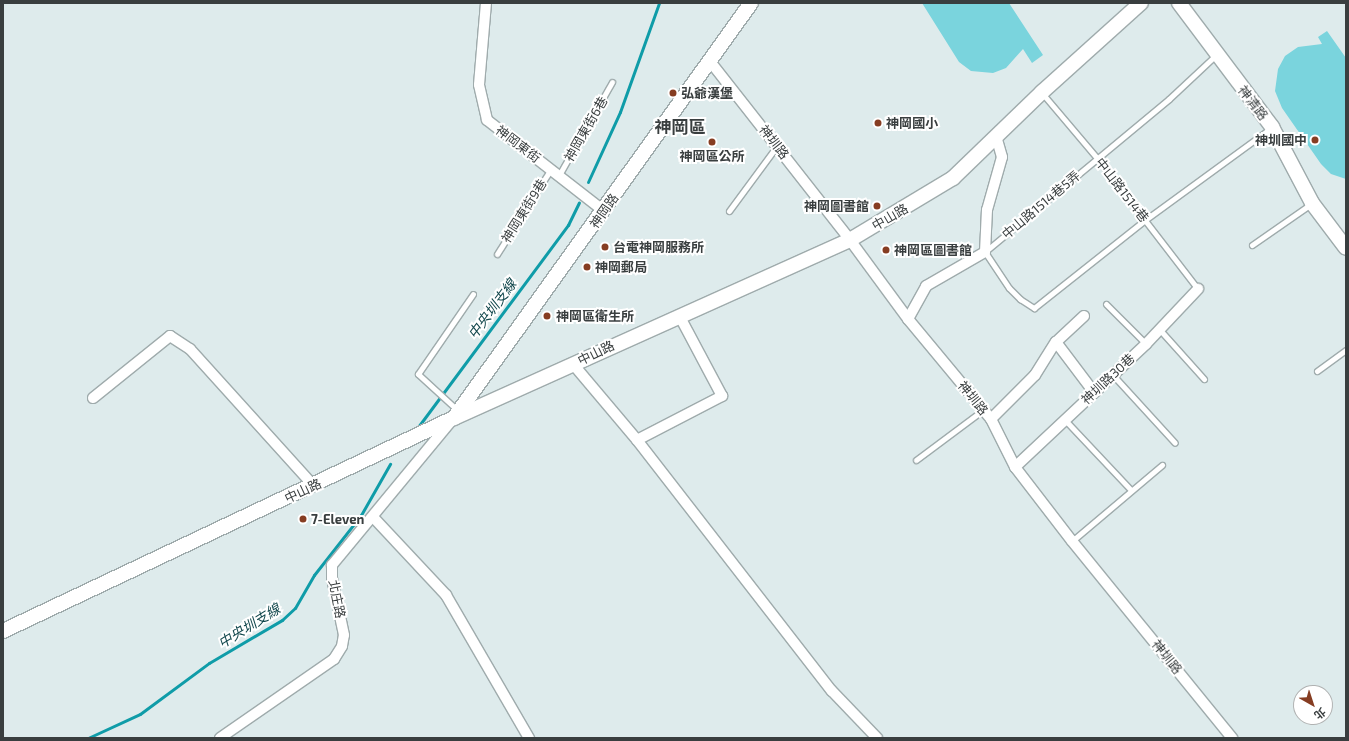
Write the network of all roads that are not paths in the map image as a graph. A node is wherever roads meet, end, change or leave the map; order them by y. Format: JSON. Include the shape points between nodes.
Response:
{"nodes":[{"id":1,"x":486,"y":3,"type":"edge"},
{"id":2,"x":751,"y":3,"type":"edge"},
{"id":3,"x":1141,"y":3,"type":"edge"},
{"id":4,"x":1179,"y":3,"type":"edge"},
{"id":5,"x":1216,"y":55,"type":"junction"},
{"id":6,"x":709,"y":60,"type":"junction"},
{"id":7,"x":612,"y":82,"type":"dead end"},
{"id":8,"x":1042,"y":92,"type":"junction"},
{"id":9,"x":1272,"y":128,"type":"junction"},
{"id":10,"x":996,"y":136,"type":"junction"},
{"id":11,"x":777,"y":146,"type":"junction"},
{"id":12,"x":1097,"y":158,"type":"junction"},
{"id":13,"x":551,"y":169,"type":"junction"},
{"id":14,"x":559,"y":175,"type":"junction"},
{"id":15,"x":1312,"y":203,"type":"junction"},
{"id":16,"x":604,"y":211,"type":"junction"},
{"id":17,"x":729,"y":211,"type":"dead end"},
{"id":18,"x":1145,"y":220,"type":"junction"},
{"id":19,"x":850,"y":240,"type":"junction"},
{"id":20,"x":1252,"y":246,"type":"dead end"},
{"id":21,"x":1346,"y":248,"type":"edge"},
{"id":22,"x":985,"y":252,"type":"junction"},
{"id":23,"x":497,"y":254,"type":"dead end"},
{"id":24,"x":1198,"y":289,"type":"joint"},
{"id":25,"x":473,"y":294,"type":"dead end"},
{"id":26,"x":1106,"y":304,"type":"dead end"},
{"id":27,"x":1084,"y":316,"type":"dead end"},
{"id":28,"x":680,"y":317,"type":"junction"},
{"id":29,"x":908,"y":319,"type":"junction"},
{"id":30,"x":1160,"y":330,"type":"junction"},
{"id":31,"x":1056,"y":342,"type":"junction"},
{"id":32,"x":1146,"y":344,"type":"junction"},
{"id":33,"x":1346,"y":350,"type":"edge"},
{"id":34,"x":573,"y":364,"type":"junction"},
{"id":35,"x":1316,"y":371,"type":"dead end"},
{"id":36,"x":1112,"y":374,"type":"junction"},
{"id":37,"x":1204,"y":379,"type":"dead end"},
{"id":38,"x":1093,"y":392,"type":"junction"},
{"id":39,"x":93,"y":398,"type":"dead end"},
{"id":40,"x":983,"y":410,"type":"junction"},
{"id":41,"x":454,"y":418,"type":"junction"},
{"id":42,"x":991,"y":419,"type":"junction"},
{"id":43,"x":1066,"y":420,"type":"junction"},
{"id":44,"x":637,"y":440,"type":"junction"},
{"id":45,"x":1175,"y":443,"type":"dead end"},
{"id":46,"x":916,"y":460,"type":"dead end"},
{"id":47,"x":1162,"y":465,"type":"dead end"},
{"id":48,"x":1015,"y":467,"type":"junction"},
{"id":49,"x":314,"y":486,"type":"junction"},
{"id":50,"x":1130,"y":489,"type":"junction"},
{"id":51,"x":373,"y":517,"type":"junction"},
{"id":52,"x":1072,"y":541,"type":"junction"},
{"id":53,"x":3,"y":631,"type":"edge"},
{"id":54,"x":220,"y":738,"type":"edge"},
{"id":55,"x":529,"y":738,"type":"edge"},
{"id":56,"x":877,"y":738,"type":"edge"},
{"id":57,"x":1232,"y":738,"type":"edge"}],
"edges":[{"from":1,"to":13,"type":"street","name":"神岡東街","via":[[479,85],[487,120]]},
{"from":2,"to":6,"type":"street","name":"神岡路"},
{"from":3,"to":8,"type":"street","name":"中山路"},
{"from":4,"to":5,"type":"street","name":"神清路"},
{"from":5,"to":9,"type":"street","name":"神清路"},
{"from":5,"to":12,"type":"lane","name":"中山路1514巷5弄","via":[[1169,99]]},
{"from":6,"to":11,"type":"street","name":"神圳路"},
{"from":6,"to":16,"type":"street","name":"神岡路"},
{"from":7,"to":14,"type":"lane","name":"神岡東街6巷"},
{"from":8,"to":10,"type":"street","name":"中山路"},
{"from":8,"to":12,"type":"lane","name":"中山路1514巷"},
{"from":9,"to":15,"type":"street","name":"神清路"},
{"from":9,"to":18,"type":"lane"},
{"from":10,"to":19,"type":"street","name":"中山路","via":[[952,178]]},
{"from":10,"to":22,"type":"street","via":[[1002,157],[987,210]]},
{"from":11,"to":17,"type":"lane"},
{"from":11,"to":19,"type":"street","name":"神圳路"},
{"from":12,"to":18,"type":"lane","name":"中山路1514巷"},
{"from":12,"to":22,"type":"lane","name":"中山路1514巷5弄"},
{"from":13,"to":14,"type":"street","name":"神岡東街"},
{"from":13,"to":23,"type":"lane","name":"神岡東街9巷"},
{"from":14,"to":16,"type":"street","name":"神岡東街"},
{"from":15,"to":20,"type":"lane"},
{"from":15,"to":21,"type":"street","name":"神清路"},
{"from":16,"to":41,"type":"street","name":"神岡路"},
{"from":18,"to":22,"type":"lane","via":[[1034,308],[1020,300],[1009,288]]},
{"from":18,"to":24,"type":"lane","name":"中山路1514巷"},
{"from":19,"to":28,"type":"street","name":"中山路"},
{"from":19,"to":29,"type":"street","name":"神圳路"},
{"from":22,"to":29,"type":"street","via":[[926,286]]},
{"from":24,"to":30,"type":"street","name":"神圳路30巷"},
{"from":25,"to":41,"type":"lane","via":[[418,374],[454,407]]},
{"from":26,"to":32,"type":"lane"},
{"from":27,"to":31,"type":"street"},
{"from":28,"to":34,"type":"street","name":"中山路"},
{"from":28,"to":44,"type":"street","via":[[722,396]]},
{"from":29,"to":40,"type":"street","name":"神圳路"},
{"from":30,"to":32,"type":"street","name":"神圳路30巷"},
{"from":30,"to":37,"type":"lane"},
{"from":31,"to":38,"type":"street"},
{"from":31,"to":42,"type":"street","via":[[1035,376]]},
{"from":32,"to":36,"type":"street","name":"神圳路30巷"},
{"from":33,"to":35,"type":"lane"},
{"from":34,"to":41,"type":"street","name":"中山路"},
{"from":34,"to":44,"type":"street"},
{"from":36,"to":38,"type":"street","name":"神圳路30巷"},
{"from":36,"to":45,"type":"lane"},
{"from":38,"to":43,"type":"street","name":"神圳路30巷"},
{"from":39,"to":49,"type":"street","via":[[170,336],[190,349]]},
{"from":40,"to":42,"type":"street","name":"神圳路"},
{"from":40,"to":46,"type":"lane"},
{"from":41,"to":49,"type":"street","name":"中山路"},
{"from":41,"to":51,"type":"street","name":"北庄路"},
{"from":42,"to":48,"type":"street","name":"神圳路"},
{"from":43,"to":48,"type":"street","name":"神圳路30巷"},
{"from":43,"to":50,"type":"lane"},
{"from":44,"to":56,"type":"street","via":[[832,691]]},
{"from":47,"to":50,"type":"lane"},
{"from":48,"to":52,"type":"street","name":"神圳路"},
{"from":49,"to":53,"type":"street","name":"中山路"},
{"from":50,"to":52,"type":"lane"},
{"from":51,"to":54,"type":"street","name":"北庄路","via":[[332,564],[332,578],[344,635],[342,646],[334,659]]},
{"from":51,"to":55,"type":"street","via":[[446,595]]},
{"from":52,"to":57,"type":"street","name":"神圳路"}]}
